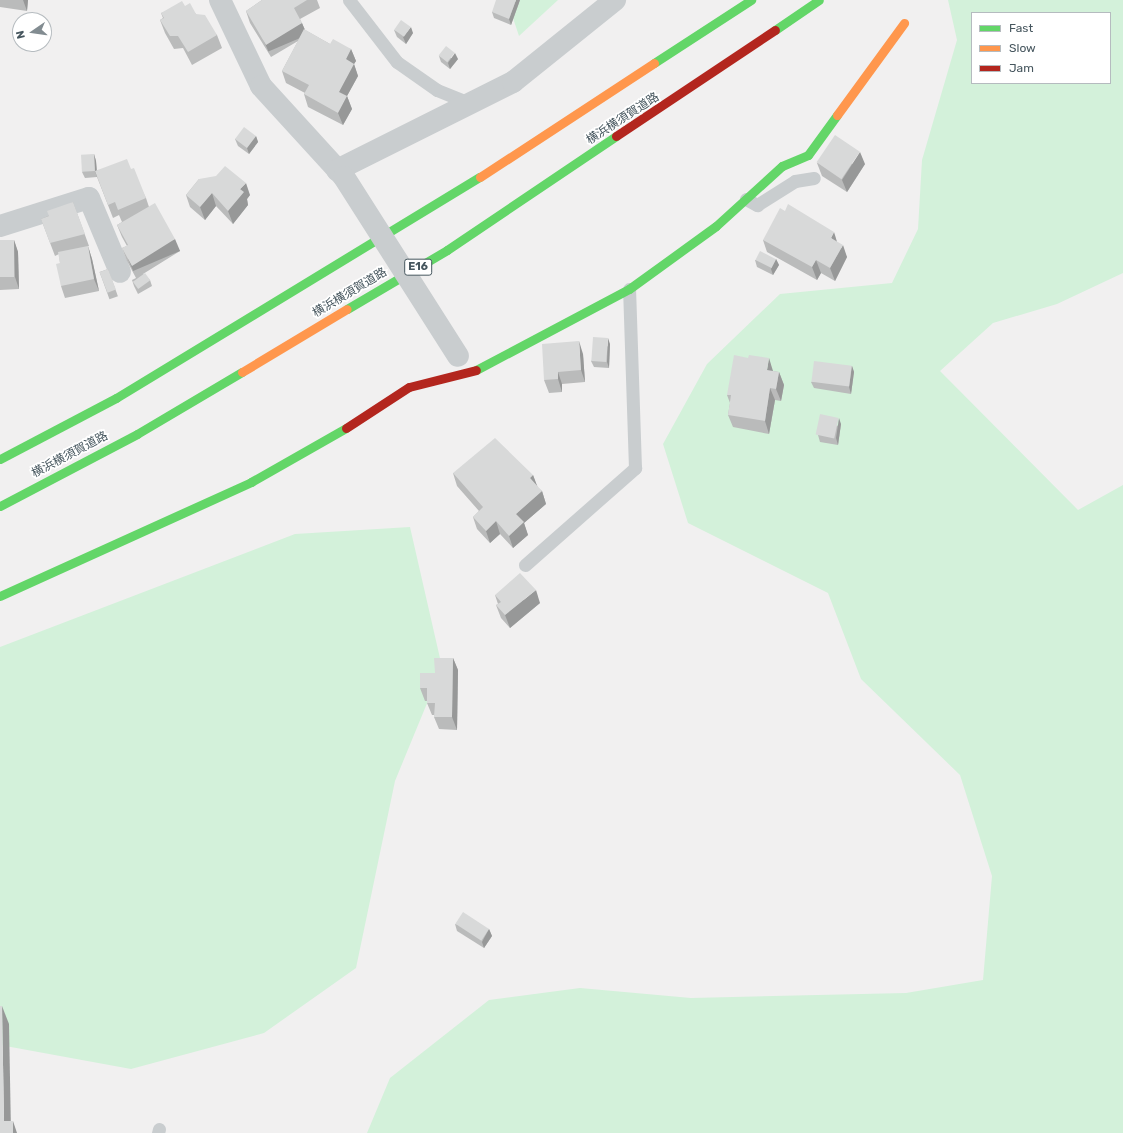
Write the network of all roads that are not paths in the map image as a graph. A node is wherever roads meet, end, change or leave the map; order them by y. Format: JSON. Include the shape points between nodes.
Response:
{"nodes":[{"id":1,"x":220,"y":0,"type":"edge"},
{"id":2,"x":349,"y":0,"type":"edge"},
{"id":3,"x":615,"y":0,"type":"edge"},
{"id":4,"x":751,"y":0,"type":"edge"},
{"id":5,"x":819,"y":0,"type":"edge"},
{"id":6,"x":904,"y":23,"type":"dead end"},
{"id":7,"x":470,"y":103,"type":"junction"},
{"id":8,"x":341,"y":174,"type":"junction"},
{"id":9,"x":814,"y":178,"type":"dead end"},
{"id":10,"x":746,"y":199,"type":"junction"},
{"id":11,"x":0,"y":226,"type":"edge"},
{"id":12,"x":120,"y":272,"type":"dead end"},
{"id":13,"x":629,"y":289,"type":"junction"},
{"id":14,"x":463,"y":365,"type":"junction"},
{"id":15,"x":0,"y":460,"type":"edge"},
{"id":16,"x":0,"y":506,"type":"edge"},
{"id":17,"x":524,"y":565,"type":"dead end"},
{"id":18,"x":0,"y":596,"type":"edge"}],
"edges":[{"from":1,"to":8,"type":"street","via":[[261,86]]},
{"from":2,"to":7,"type":"lane","via":[[397,62],[437,90]]},
{"from":3,"to":7,"type":"street","via":[[513,82]]},
{"from":4,"to":15,"type":"main road","via":[[427,212],[116,398]]},
{"from":5,"to":16,"type":"main road","name":"横浜横須賀道路","number":"E16","via":[[447,250],[136,434]]},
{"from":6,"to":10,"type":"main road","via":[[808,155],[782,166]]},
{"from":7,"to":8,"type":"street"},
{"from":8,"to":14,"type":"street","bridge":true},
{"from":9,"to":10,"type":"lane","via":[[795,181],[757,206]]},
{"from":10,"to":13,"type":"main road","via":[[716,226]]},
{"from":11,"to":12,"type":"street","via":[[89,198]]},
{"from":13,"to":14,"type":"main road"},
{"from":13,"to":17,"type":"lane","via":[[635,468]]},
{"from":14,"to":18,"type":"main road","via":[[409,387],[316,447],[251,482]]}]}
